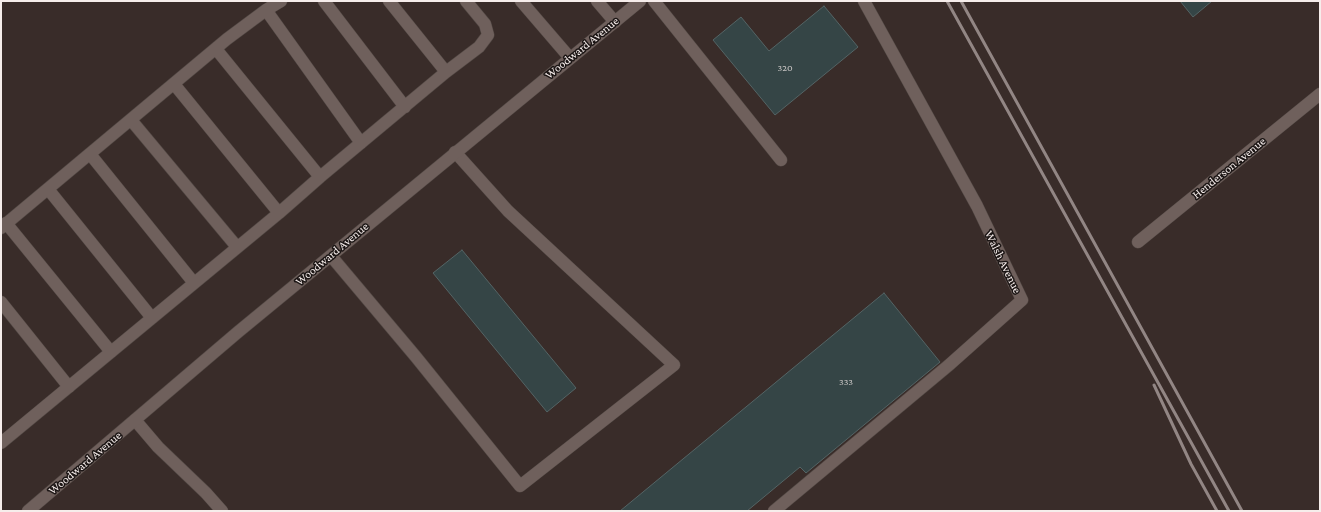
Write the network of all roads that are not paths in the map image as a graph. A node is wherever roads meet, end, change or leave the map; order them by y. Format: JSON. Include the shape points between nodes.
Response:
{"nodes":[{"id":1,"x":281,"y":1,"type":"edge"},
{"id":2,"x":324,"y":1,"type":"edge"},
{"id":3,"x":389,"y":1,"type":"edge"},
{"id":4,"x":466,"y":1,"type":"edge"},
{"id":5,"x":521,"y":1,"type":"edge"},
{"id":6,"x":597,"y":1,"type":"edge"},
{"id":7,"x":640,"y":1,"type":"edge"},
{"id":8,"x":654,"y":1,"type":"edge"},
{"id":9,"x":864,"y":1,"type":"edge"},
{"id":10,"x":266,"y":10,"type":"junction"},
{"id":11,"x":615,"y":22,"type":"junction"},
{"id":12,"x":216,"y":49,"type":"junction"},
{"id":13,"x":570,"y":58,"type":"junction"},
{"id":14,"x":446,"y":72,"type":"junction"},
{"id":15,"x":174,"y":84,"type":"junction"},
{"id":16,"x":1320,"y":94,"type":"edge"},
{"id":17,"x":405,"y":107,"type":"junction"},
{"id":18,"x":131,"y":120,"type":"junction"},
{"id":19,"x":361,"y":143,"type":"junction"},
{"id":20,"x":456,"y":152,"type":"junction"},
{"id":21,"x":90,"y":154,"type":"junction"},
{"id":22,"x":781,"y":160,"type":"dead end"},
{"id":23,"x":320,"y":177,"type":"junction"},
{"id":24,"x":48,"y":189,"type":"junction"},
{"id":25,"x":279,"y":213,"type":"junction"},
{"id":26,"x":4,"y":226,"type":"edge"},
{"id":27,"x":1138,"y":242,"type":"dead end"},
{"id":28,"x":237,"y":247,"type":"junction"},
{"id":29,"x":331,"y":256,"type":"junction"},
{"id":30,"x":194,"y":283,"type":"junction"},
{"id":31,"x":1,"y":302,"type":"edge"},
{"id":32,"x":152,"y":318,"type":"junction"},
{"id":33,"x":111,"y":352,"type":"junction"},
{"id":34,"x":69,"y":387,"type":"junction"},
{"id":35,"x":135,"y":420,"type":"junction"},
{"id":36,"x":1,"y":443,"type":"edge"},
{"id":37,"x":28,"y":511,"type":"edge"},
{"id":38,"x":222,"y":511,"type":"edge"},
{"id":39,"x":774,"y":511,"type":"edge"}],
"edges":[{"from":1,"to":10,"type":"street"},
{"from":2,"to":17,"type":"street"},
{"from":3,"to":14,"type":"street"},
{"from":4,"to":14,"type":"street","via":[[485,24],[488,35],[479,46]]},
{"from":5,"to":13,"type":"street"},
{"from":6,"to":11,"type":"street"},
{"from":7,"to":11,"type":"street","name":"Woodward Avenue"},
{"from":8,"to":22,"type":"street"},
{"from":9,"to":39,"type":"street","name":"Walsh Avenue","via":[[977,206],[1022,300],[949,365]]},
{"from":10,"to":12,"type":"street"},
{"from":10,"to":19,"type":"street"},
{"from":11,"to":13,"type":"street","name":"Woodward Avenue"},
{"from":12,"to":15,"type":"street"},
{"from":12,"to":23,"type":"street"},
{"from":13,"to":20,"type":"street","name":"Woodward Avenue"},
{"from":14,"to":17,"type":"street"},
{"from":15,"to":18,"type":"street"},
{"from":15,"to":25,"type":"street"},
{"from":16,"to":27,"type":"street","name":"Henderson Avenue"},
{"from":17,"to":19,"type":"street"},
{"from":18,"to":21,"type":"street"},
{"from":18,"to":28,"type":"street"},
{"from":19,"to":23,"type":"street"},
{"from":20,"to":29,"type":"street","name":"Woodward Avenue"},
{"from":20,"to":29,"type":"street","via":[[508,211],[674,365],[520,486],[416,356]]},
{"from":21,"to":24,"type":"street"},
{"from":21,"to":30,"type":"street"},
{"from":23,"to":25,"type":"street"},
{"from":24,"to":26,"type":"street"},
{"from":24,"to":32,"type":"street"},
{"from":25,"to":28,"type":"street"},
{"from":26,"to":33,"type":"street"},
{"from":28,"to":30,"type":"street"},
{"from":29,"to":35,"type":"street","name":"Woodward Avenue"},
{"from":30,"to":32,"type":"street"},
{"from":31,"to":34,"type":"street"},
{"from":32,"to":33,"type":"street"},
{"from":33,"to":34,"type":"street"},
{"from":34,"to":36,"type":"street"},
{"from":35,"to":37,"type":"street","name":"Woodward Avenue"},
{"from":35,"to":38,"type":"street","via":[[158,447]]}]}
